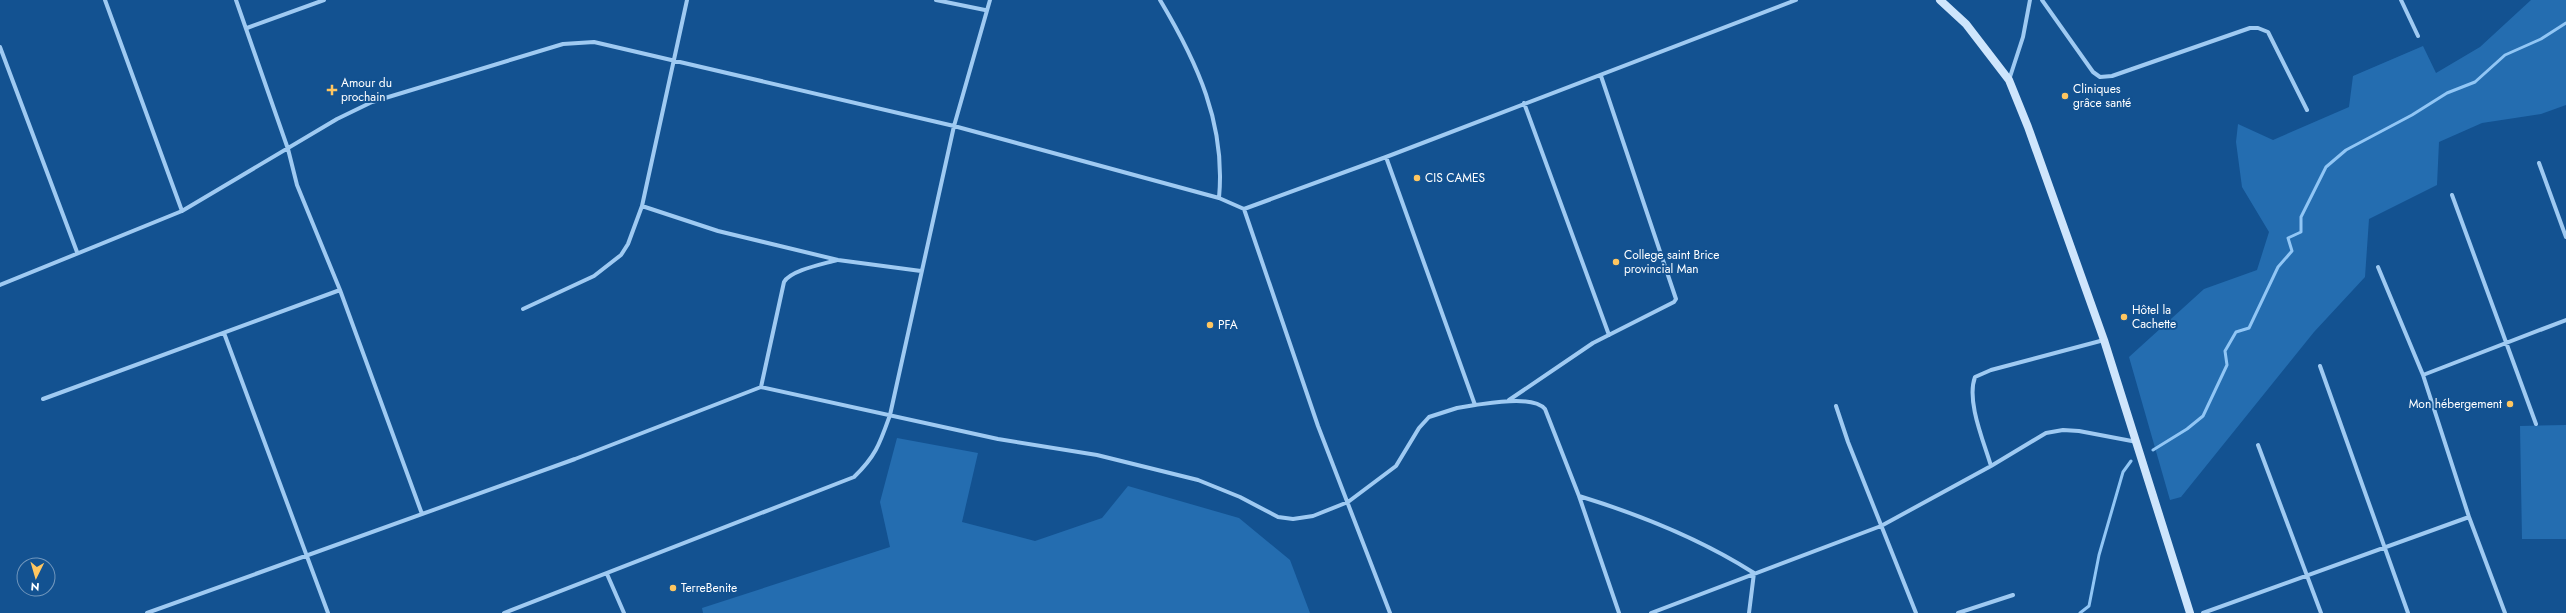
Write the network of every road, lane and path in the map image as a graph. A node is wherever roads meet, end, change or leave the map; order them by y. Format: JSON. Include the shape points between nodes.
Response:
{"nodes":[{"id":1,"x":105,"y":0,"type":"edge"},
{"id":2,"x":236,"y":0,"type":"edge"},
{"id":3,"x":324,"y":0,"type":"edge"},
{"id":4,"x":687,"y":0,"type":"edge"},
{"id":5,"x":936,"y":0,"type":"edge"},
{"id":6,"x":990,"y":0,"type":"edge"},
{"id":7,"x":1160,"y":0,"type":"edge"},
{"id":8,"x":1796,"y":0,"type":"edge"},
{"id":9,"x":1940,"y":0,"type":"edge"},
{"id":10,"x":2030,"y":0,"type":"edge"},
{"id":11,"x":2042,"y":0,"type":"edge"},
{"id":12,"x":2401,"y":0,"type":"edge"},
{"id":13,"x":985,"y":10,"type":"junction"},
{"id":14,"x":247,"y":28,"type":"junction"},
{"id":15,"x":2418,"y":36,"type":"dead end"},
{"id":16,"x":0,"y":47,"type":"edge"},
{"id":17,"x":675,"y":60,"type":"junction"},
{"id":18,"x":1601,"y":76,"type":"junction"},
{"id":19,"x":2009,"y":80,"type":"junction"},
{"id":20,"x":1524,"y":103,"type":"junction"},
{"id":21,"x":2307,"y":110,"type":"dead end"},
{"id":22,"x":954,"y":126,"type":"junction"},
{"id":23,"x":288,"y":149,"type":"junction"},
{"id":24,"x":1386,"y":157,"type":"junction"},
{"id":25,"x":2540,"y":163,"type":"dead end"},
{"id":26,"x":2452,"y":195,"type":"dead end"},
{"id":27,"x":1219,"y":198,"type":"junction"},
{"id":28,"x":642,"y":206,"type":"junction"},
{"id":29,"x":1244,"y":208,"type":"junction"},
{"id":30,"x":182,"y":211,"type":"junction"},
{"id":31,"x":2566,"y":236,"type":"edge"},
{"id":32,"x":77,"y":252,"type":"junction"},
{"id":33,"x":838,"y":260,"type":"junction"},
{"id":34,"x":2378,"y":267,"type":"dead end"},
{"id":35,"x":921,"y":271,"type":"junction"},
{"id":36,"x":0,"y":285,"type":"edge"},
{"id":37,"x":340,"y":290,"type":"junction"},
{"id":38,"x":523,"y":309,"type":"dead end"},
{"id":39,"x":2566,"y":320,"type":"edge"},
{"id":40,"x":224,"y":333,"type":"junction"},
{"id":41,"x":1609,"y":335,"type":"junction"},
{"id":42,"x":2104,"y":340,"type":"junction"},
{"id":43,"x":2505,"y":343,"type":"junction"},
{"id":44,"x":2320,"y":366,"type":"dead end"},
{"id":45,"x":2423,"y":375,"type":"junction"},
{"id":46,"x":761,"y":388,"type":"junction"},
{"id":47,"x":43,"y":400,"type":"dead end"},
{"id":48,"x":1509,"y":400,"type":"junction"},
{"id":49,"x":1475,"y":405,"type":"junction"},
{"id":50,"x":1836,"y":406,"type":"dead end"},
{"id":51,"x":890,"y":415,"type":"junction"},
{"id":52,"x":2536,"y":424,"type":"dead end"},
{"id":53,"x":2137,"y":442,"type":"junction"},
{"id":54,"x":2258,"y":445,"type":"dead end"},
{"id":55,"x":1991,"y":466,"type":"junction"},
{"id":56,"x":1579,"y":496,"type":"junction"},
{"id":57,"x":1348,"y":502,"type":"junction"},
{"id":58,"x":422,"y":514,"type":"junction"},
{"id":59,"x":2469,"y":517,"type":"junction"},
{"id":60,"x":1881,"y":526,"type":"junction"},
{"id":61,"x":2384,"y":548,"type":"junction"},
{"id":62,"x":306,"y":555,"type":"junction"},
{"id":63,"x":607,"y":574,"type":"junction"},
{"id":64,"x":1754,"y":574,"type":"junction"},
{"id":65,"x":2307,"y":576,"type":"junction"},
{"id":66,"x":2013,"y":595,"type":"dead end"},
{"id":67,"x":147,"y":613,"type":"edge"},
{"id":68,"x":328,"y":613,"type":"edge"},
{"id":69,"x":504,"y":613,"type":"edge"},
{"id":70,"x":624,"y":613,"type":"edge"},
{"id":71,"x":1390,"y":613,"type":"edge"},
{"id":72,"x":1619,"y":613,"type":"edge"},
{"id":73,"x":1651,"y":613,"type":"edge"},
{"id":74,"x":1749,"y":613,"type":"edge"},
{"id":75,"x":1916,"y":613,"type":"edge"},
{"id":76,"x":1958,"y":613,"type":"edge"},
{"id":77,"x":2190,"y":613,"type":"edge"},
{"id":78,"x":2203,"y":613,"type":"edge"},
{"id":79,"x":2320,"y":613,"type":"edge"},
{"id":80,"x":2408,"y":613,"type":"edge"},
{"id":81,"x":2505,"y":613,"type":"edge"}],
"edges":[{"from":1,"to":30,"type":"street"},
{"from":2,"to":14,"type":"street"},
{"from":3,"to":14,"type":"street"},
{"from":4,"to":17,"type":"street"},
{"from":5,"to":13,"type":"street"},
{"from":6,"to":13,"type":"street"},
{"from":7,"to":27,"type":"street","via":[[1206,88],[1221,155]]},
{"from":8,"to":18,"type":"street"},
{"from":9,"to":19,"type":"main road","via":[[1966,24]]},
{"from":10,"to":19,"type":"street","via":[[2023,37]]},
{"from":11,"to":21,"type":"street","via":[[2093,72],[2100,77],[2112,76],[2250,28],[2264,30],[2268,32]]},
{"from":12,"to":15,"type":"street"},
{"from":13,"to":22,"type":"street"},
{"from":14,"to":23,"type":"street"},
{"from":16,"to":32,"type":"street"},
{"from":17,"to":22,"type":"street"},
{"from":17,"to":23,"type":"street","via":[[594,42],[563,44],[372,102],[337,119]]},
{"from":17,"to":28,"type":"street"},
{"from":18,"to":20,"type":"street"},
{"from":18,"to":41,"type":"street","via":[[1676,296],[1674,302]]},
{"from":19,"to":42,"type":"main road"},
{"from":20,"to":24,"type":"street"},
{"from":20,"to":41,"type":"street"},
{"from":22,"to":27,"type":"street"},
{"from":22,"to":35,"type":"street"},
{"from":23,"to":30,"type":"street"},
{"from":23,"to":37,"type":"street","via":[[297,185]]},
{"from":24,"to":29,"type":"street"},
{"from":24,"to":49,"type":"street"},
{"from":25,"to":31,"type":"street"},
{"from":26,"to":43,"type":"street"},
{"from":27,"to":29,"type":"street"},
{"from":28,"to":33,"type":"street","via":[[718,231]]},
{"from":28,"to":38,"type":"street","via":[[628,244],[608,267]]},
{"from":29,"to":57,"type":"street","via":[[1318,426]]},
{"from":30,"to":32,"type":"street"},
{"from":32,"to":36,"type":"street"},
{"from":33,"to":35,"type":"street"},
{"from":33,"to":46,"type":"street","via":[[804,270],[788,277],[784,282]]},
{"from":34,"to":45,"type":"street"},
{"from":35,"to":51,"type":"street"},
{"from":37,"to":40,"type":"street"},
{"from":37,"to":58,"type":"street"},
{"from":39,"to":43,"type":"street"},
{"from":40,"to":47,"type":"street"},
{"from":40,"to":62,"type":"street"},
{"from":41,"to":48,"type":"street","via":[[1593,343]]},
{"from":42,"to":53,"type":"main road"},
{"from":42,"to":55,"type":"street","via":[[1991,370],[1976,377],[1972,386],[1972,399]]},
{"from":43,"to":45,"type":"street"},
{"from":43,"to":52,"type":"street"},
{"from":44,"to":61,"type":"street"},
{"from":45,"to":59,"type":"street"},
{"from":46,"to":51,"type":"street"},
{"from":46,"to":58,"type":"street"},
{"from":48,"to":49,"type":"street"},
{"from":48,"to":56,"type":"street","via":[[1539,404],[1545,409]]},
{"from":49,"to":57,"type":"street","via":[[1430,417],[1419,428],[1396,466]]},
{"from":50,"to":60,"type":"street"},
{"from":51,"to":57,"type":"street","via":[[998,439],[1097,456],[1198,480],[1240,497],[1278,517],[1293,519],[1313,516]]},
{"from":51,"to":63,"type":"street","via":[[879,447],[870,462],[854,477]]},
{"from":53,"to":55,"type":"street","via":[[2063,430],[2033,438]]},
{"from":53,"to":77,"type":"main road"},
{"from":54,"to":65,"type":"street"},
{"from":55,"to":60,"type":"street"},
{"from":56,"to":64,"type":"street","via":[[1634,513],[1674,530],[1718,550]]},
{"from":56,"to":72,"type":"street"},
{"from":57,"to":71,"type":"street"},
{"from":58,"to":62,"type":"street"},
{"from":59,"to":61,"type":"street"},
{"from":59,"to":81,"type":"street"},
{"from":60,"to":64,"type":"street"},
{"from":60,"to":75,"type":"street"},
{"from":61,"to":65,"type":"street"},
{"from":61,"to":80,"type":"street"},
{"from":62,"to":67,"type":"street"},
{"from":62,"to":68,"type":"street"},
{"from":63,"to":69,"type":"street"},
{"from":63,"to":70,"type":"street"},
{"from":64,"to":73,"type":"street"},
{"from":64,"to":74,"type":"street"},
{"from":65,"to":78,"type":"street"},
{"from":65,"to":79,"type":"street"},
{"from":66,"to":76,"type":"street"}]}
